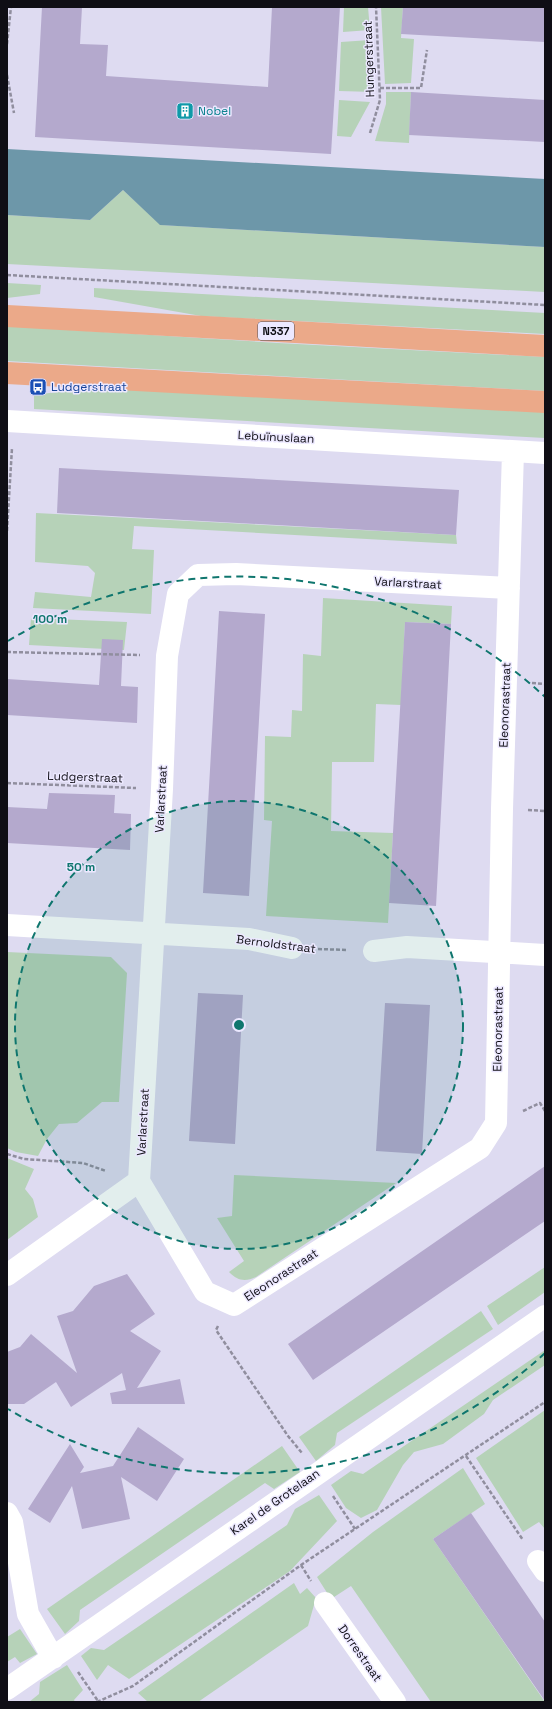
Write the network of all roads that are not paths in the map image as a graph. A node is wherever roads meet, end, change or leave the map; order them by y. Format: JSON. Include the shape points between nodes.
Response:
{"nodes":[{"id":1,"x":7,"y":316,"type":"edge"},
{"id":2,"x":545,"y":346,"type":"edge"},
{"id":3,"x":7,"y":373,"type":"edge"},
{"id":4,"x":545,"y":402,"type":"edge"},
{"id":5,"x":10,"y":421,"type":"edge"},
{"id":6,"x":513,"y":452,"type":"junction"},
{"id":7,"x":545,"y":453,"type":"edge"},
{"id":8,"x":509,"y":588,"type":"junction"},
{"id":9,"x":7,"y":925,"type":"edge"},
{"id":10,"x":153,"y":934,"type":"junction"},
{"id":11,"x":292,"y":948,"type":"road end"},
{"id":12,"x":374,"y":951,"type":"road end"},
{"id":13,"x":500,"y":952,"type":"junction"},
{"id":14,"x":545,"y":955,"type":"edge"},
{"id":15,"x":132,"y":1185,"type":"junction"},
{"id":16,"x":7,"y":1275,"type":"edge"},
{"id":17,"x":545,"y":1316,"type":"edge"},
{"id":18,"x":7,"y":1513,"type":"edge"},
{"id":19,"x":325,"y":1603,"type":"dead end"},
{"id":20,"x":53,"y":1658,"type":"junction"},
{"id":21,"x":7,"y":1689,"type":"edge"},
{"id":22,"x":395,"y":1702,"type":"edge"}],
"edges":[{"from":1,"to":2,"type":"main road","number":"N337"},
{"from":3,"to":4,"type":"main road"},
{"from":5,"to":6,"type":"street","name":"Lebuïnuslaan"},
{"from":6,"to":7,"type":"street","name":"Lebuïnuslaan"},
{"from":6,"to":8,"type":"street","name":"Eleonorastraat"},
{"from":8,"to":10,"type":"street","name":"Varlarstraat","via":[[236,574],[198,575],[178,594],[167,656]]},
{"from":8,"to":13,"type":"street","name":"Eleonorastraat"},
{"from":9,"to":10,"type":"street","name":"Bernoldstraat"},
{"from":10,"to":11,"type":"street","name":"Bernoldstraat","via":[[249,940]]},
{"from":10,"to":15,"type":"street","name":"Varlarstraat"},
{"from":12,"to":13,"type":"street","via":[[407,947]]},
{"from":13,"to":14,"type":"street"},
{"from":13,"to":15,"type":"street","name":"Eleonorastraat","via":[[496,1123],[480,1148],[234,1305],[205,1292]]},
{"from":15,"to":16,"type":"street"},
{"from":17,"to":20,"type":"street","name":"Karel de Grotelaan"},
{"from":18,"to":20,"type":"street","via":[[12,1522],[28,1614]]},
{"from":19,"to":22,"type":"street","name":"Dorrestraat"},
{"from":20,"to":21,"type":"street","name":"Karel de Grotelaan"}]}
